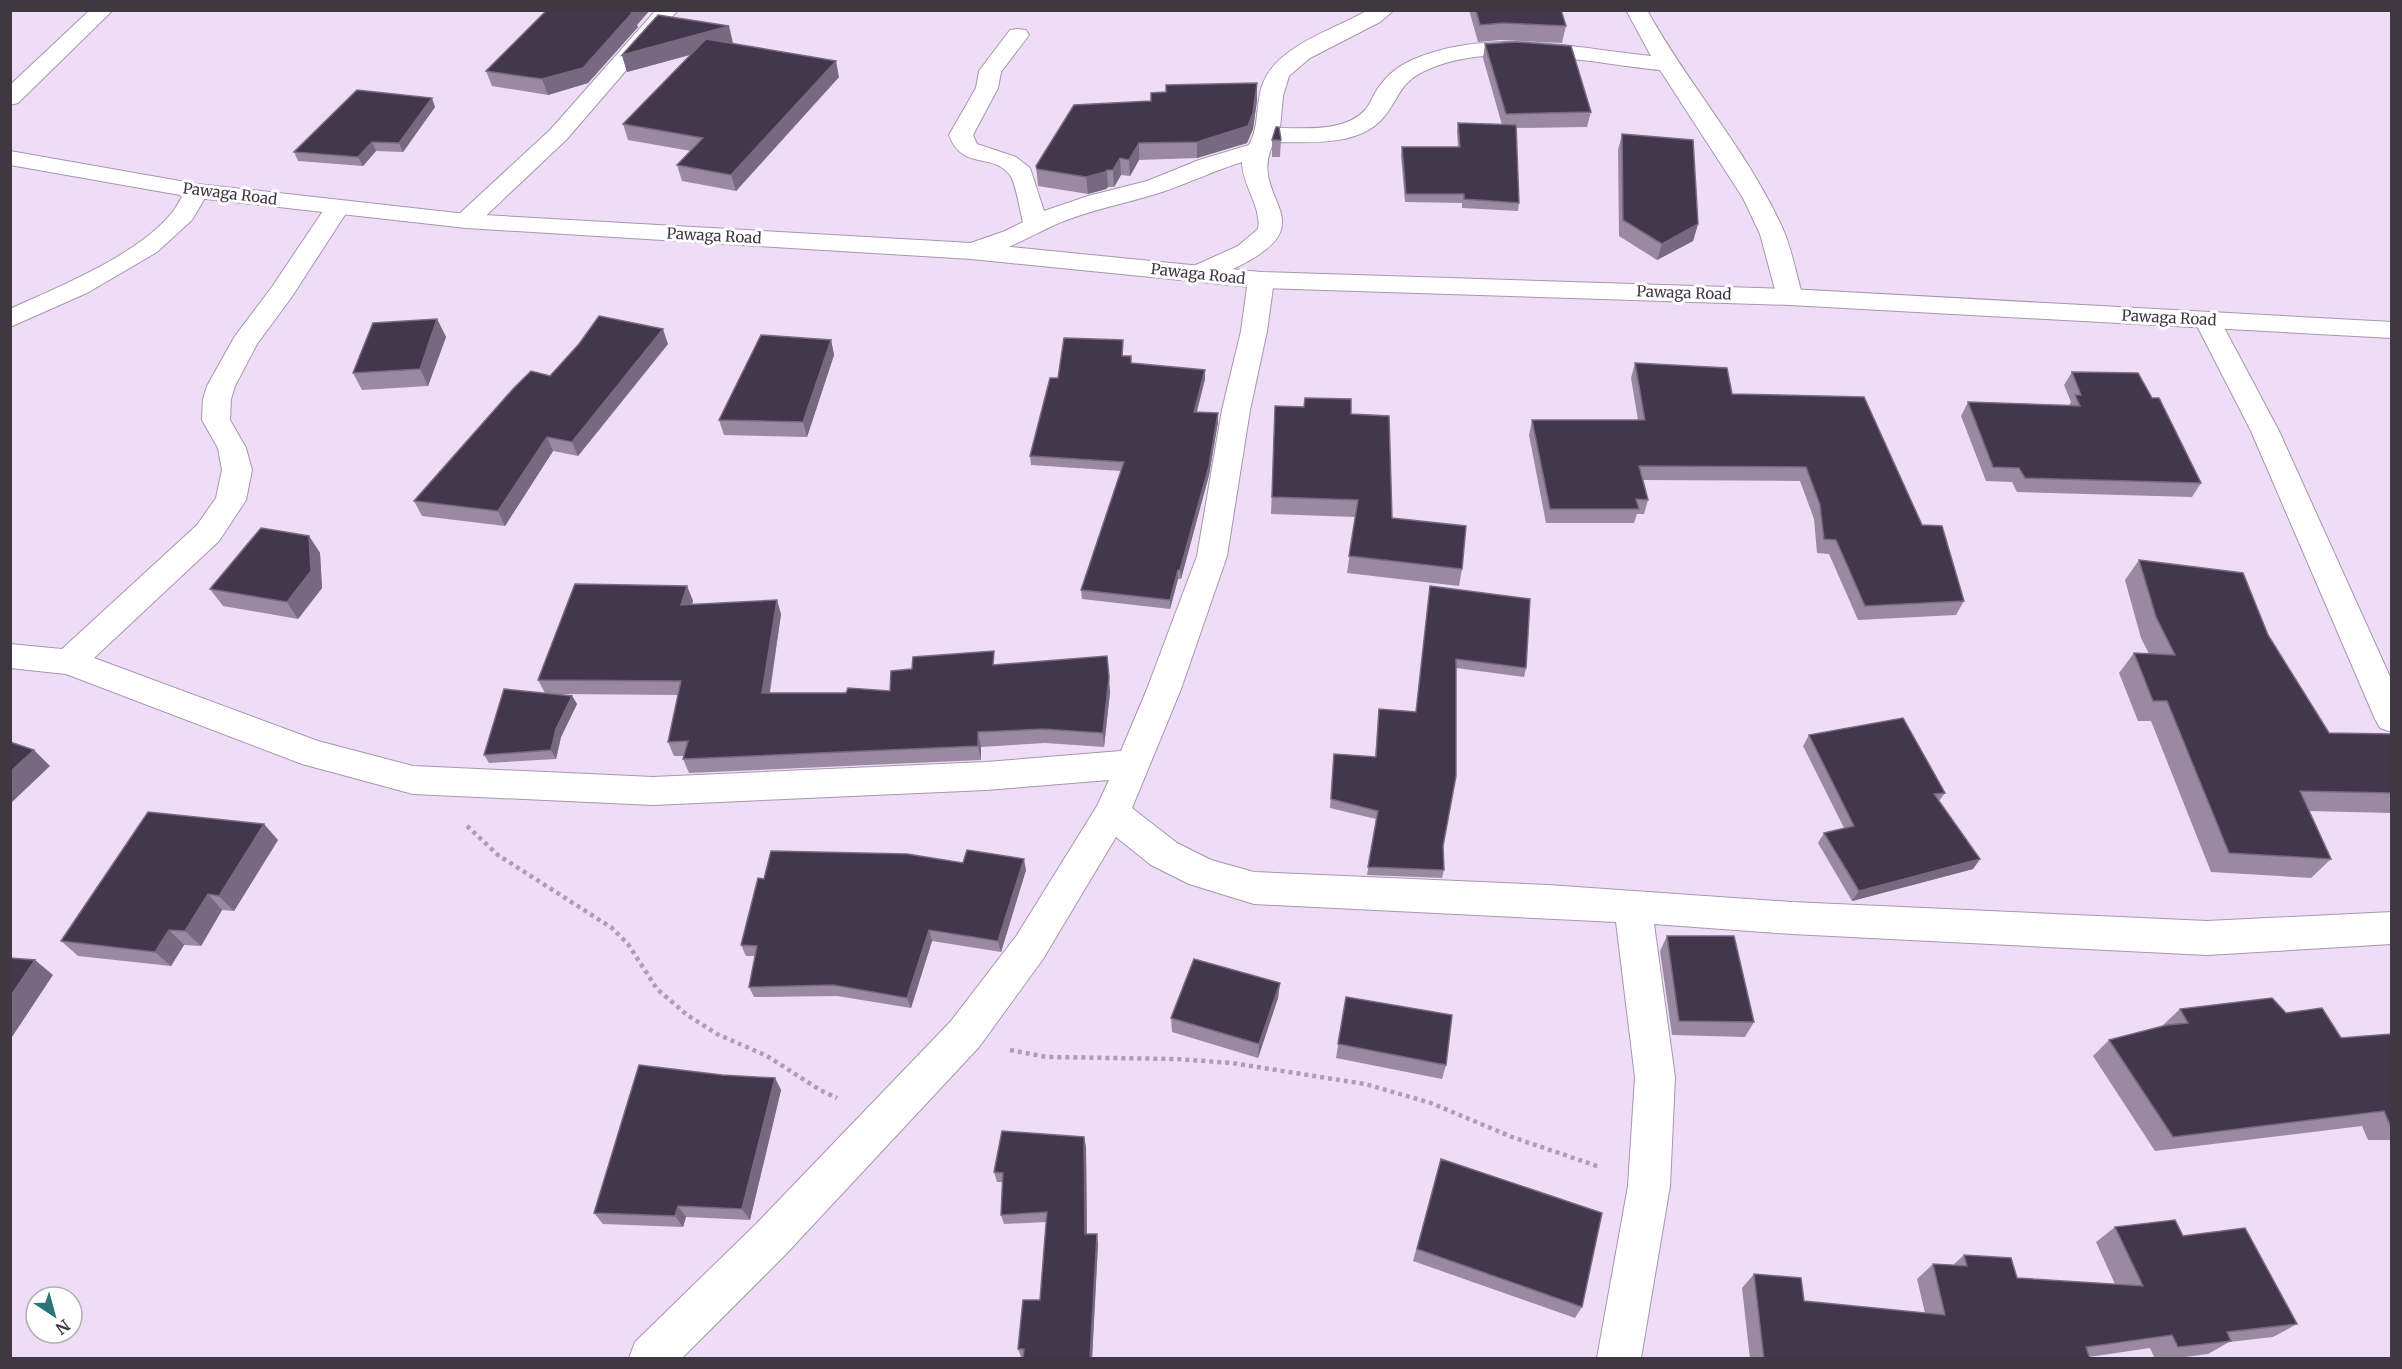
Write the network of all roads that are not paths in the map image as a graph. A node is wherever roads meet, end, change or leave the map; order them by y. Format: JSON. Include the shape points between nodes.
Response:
{"nodes":[{"id":1,"x":104,"y":10,"type":"edge"},
{"id":2,"x":668,"y":10,"type":"edge"},
{"id":3,"x":1384,"y":10,"type":"edge"},
{"id":4,"x":1636,"y":10,"type":"edge"},
{"id":5,"x":1018,"y":35,"type":"dead end"},
{"id":6,"x":1666,"y":64,"type":"junction"},
{"id":7,"x":10,"y":98,"type":"edge"},
{"id":8,"x":1263,"y":142,"type":"junction"},
{"id":9,"x":10,"y":158,"type":"edge"},
{"id":10,"x":196,"y":191,"type":"junction"},
{"id":11,"x":338,"y":207,"type":"junction"},
{"id":12,"x":466,"y":221,"type":"junction"},
{"id":13,"x":1036,"y":225,"type":"junction"},
{"id":14,"x":971,"y":251,"type":"junction"},
{"id":15,"x":1198,"y":274,"type":"junction"},
{"id":16,"x":1261,"y":280,"type":"junction"},
{"id":17,"x":1790,"y":297,"type":"junction"},
{"id":18,"x":10,"y":319,"type":"edge"},
{"id":19,"x":2207,"y":320,"type":"junction"},
{"id":20,"x":2391,"y":330,"type":"edge"},
{"id":21,"x":10,"y":656,"type":"edge"},
{"id":22,"x":69,"y":662,"type":"junction"},
{"id":23,"x":2391,"y":719,"type":"edge"},
{"id":24,"x":1132,"y":764,"type":"junction"},
{"id":25,"x":1112,"y":813,"type":"junction"},
{"id":26,"x":1633,"y":907,"type":"junction"},
{"id":27,"x":2391,"y":928,"type":"edge"},
{"id":28,"x":651,"y":1359,"type":"edge"},
{"id":29,"x":1619,"y":1359,"type":"edge"}],
"edges":[{"from":1,"to":7,"type":"street"},
{"from":2,"to":12,"type":"street","via":[[560,134]]},
{"from":3,"to":8,"type":"street","via":[[1280,72]]},
{"from":4,"to":6,"type":"street"},
{"from":5,"to":13,"type":"street","via":[[990,71],[987,88],[961,135],[965,146],[974,152],[1008,162],[1022,173]]},
{"from":6,"to":8,"type":"street","via":[[1562,51],[1455,54],[1400,74],[1375,114],[1350,129]]},
{"from":6,"to":17,"type":"street","via":[[1745,181],[1770,227]]},
{"from":8,"to":13,"type":"street","via":[[1156,186],[1064,212]]},
{"from":8,"to":15,"type":"street","via":[[1253,165],[1269,212],[1269,232],[1243,252]]},
{"from":9,"to":10,"type":"street","name":"Pawaga Road"},
{"from":10,"to":11,"type":"street","name":"Pawaga Road"},
{"from":10,"to":18,"type":"street","via":[[184,215],[155,241],[118,265]]},
{"from":11,"to":12,"type":"street","name":"Pawaga Road"},
{"from":11,"to":22,"type":"street","via":[[245,342],[220,386],[216,420],[232,448],[237,470],[231,500],[208,533]]},
{"from":12,"to":14,"type":"street","name":"Pawaga Road"},
{"from":13,"to":14,"type":"street"},
{"from":14,"to":15,"type":"street","name":"Pawaga Road"},
{"from":15,"to":16,"type":"street","name":"Pawaga Road"},
{"from":16,"to":17,"type":"street","name":"Pawaga Road"},
{"from":16,"to":24,"type":"street","via":[[1212,556]]},
{"from":17,"to":19,"type":"street","name":"Pawaga Road"},
{"from":19,"to":20,"type":"street","name":"Pawaga Road"},
{"from":19,"to":23,"type":"street","via":[[2265,431]]},
{"from":21,"to":22,"type":"street"},
{"from":22,"to":24,"type":"street","via":[[314,754],[413,780],[653,791],[986,776]]},
{"from":24,"to":25,"type":"street"},
{"from":25,"to":26,"type":"street","via":[[1164,854],[1202,873],[1254,888]]},
{"from":25,"to":28,"type":"street","via":[[1030,947],[965,1034]]},
{"from":26,"to":27,"type":"street","via":[[2207,938]]},
{"from":26,"to":29,"type":"street","via":[[1655,1077],[1648,1186]]}]}
